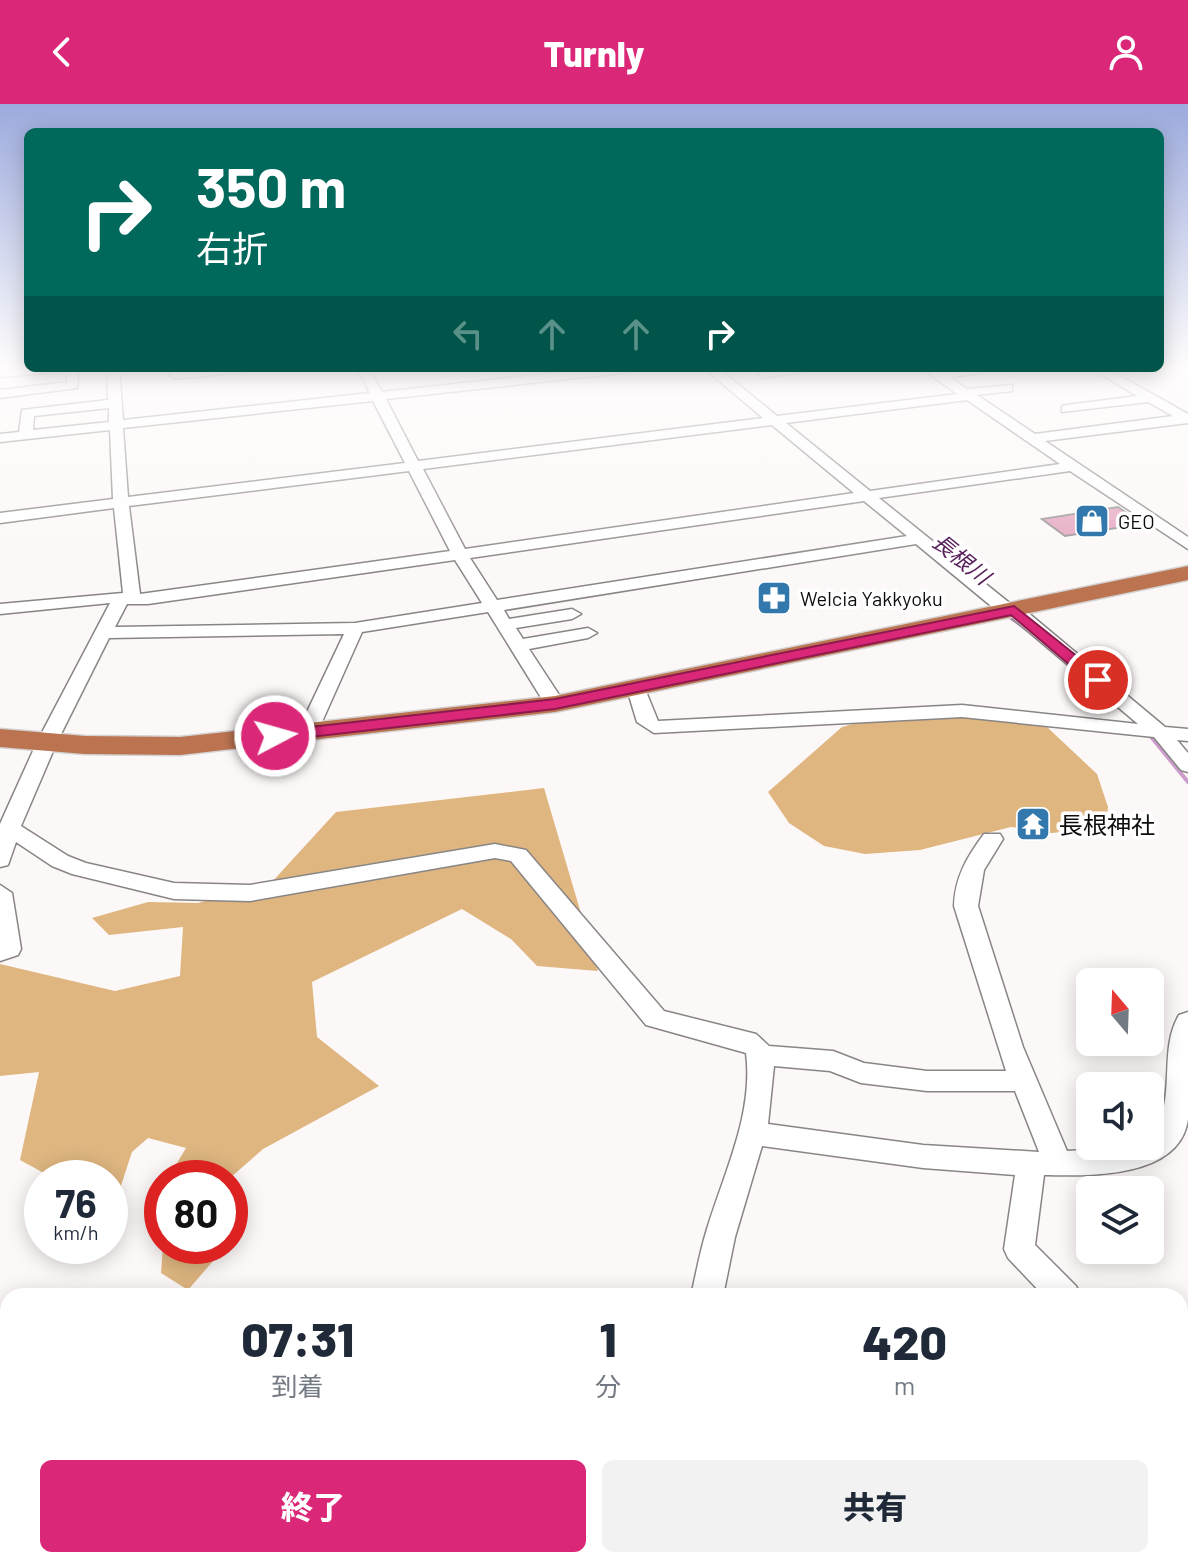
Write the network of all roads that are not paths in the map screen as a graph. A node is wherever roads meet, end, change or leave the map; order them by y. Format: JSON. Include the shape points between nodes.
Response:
{"nodes":[{"id":1,"x":119,"y":436,"type":"edge"},
{"id":2,"x":397,"y":436,"type":"edge"},
{"id":3,"x":654,"y":436,"type":"edge"},
{"id":4,"x":793,"y":436,"type":"edge"},
{"id":5,"x":1027,"y":436,"type":"edge"},
{"id":6,"x":1051,"y":436,"type":"edge"},
{"id":7,"x":1031,"y":439,"type":"junction"},
{"id":8,"x":1074,"y":466,"type":"junction"},
{"id":9,"x":413,"y":467,"type":"junction"},
{"id":10,"x":866,"y":496,"type":"junction"},
{"id":11,"x":121,"y":503,"type":"junction"},
{"id":12,"x":0,"y":518,"type":"edge"},
{"id":13,"x":919,"y":539,"type":"junction"},
{"id":14,"x":1188,"y":544,"type":"edge"},
{"id":15,"x":460,"y":555,"type":"junction"},
{"id":16,"x":1188,"y":573,"type":"edge"},
{"id":17,"x":126,"y":598,"type":"junction"},
{"id":18,"x":493,"y":607,"type":"junction"},
{"id":19,"x":0,"y":609,"type":"edge"},
{"id":20,"x":1011,"y":610,"type":"junction"},
{"id":21,"x":572,"y":614,"type":"dead end"},
{"id":22,"x":503,"y":625,"type":"junction"},
{"id":23,"x":355,"y":628,"type":"junction"},
{"id":24,"x":103,"y":633,"type":"junction"},
{"id":25,"x":588,"y":633,"type":"dead end"},
{"id":26,"x":516,"y":646,"type":"junction"},
{"id":27,"x":636,"y":689,"type":"junction"},
{"id":28,"x":555,"y":704,"type":"junction"},
{"id":29,"x":307,"y":733,"type":"junction"},
{"id":30,"x":1161,"y":733,"type":"junction"},
{"id":31,"x":1188,"y":735,"type":"edge"},
{"id":32,"x":0,"y":738,"type":"edge"},
{"id":33,"x":47,"y":742,"type":"junction"},
{"id":34,"x":1188,"y":766,"type":"edge"},
{"id":35,"x":992,"y":839,"type":"dead end"},
{"id":36,"x":3,"y":847,"type":"edge"},
{"id":37,"x":0,"y":893,"type":"edge"},
{"id":38,"x":0,"y":952,"type":"edge"},
{"id":39,"x":1188,"y":1022,"type":"edge"},
{"id":40,"x":760,"y":1055,"type":"junction"},
{"id":41,"x":1023,"y":1081,"type":"junction"},
{"id":42,"x":751,"y":1133,"type":"junction"},
{"id":43,"x":1044,"y":1164,"type":"junction"},
{"id":44,"x":709,"y":1288,"type":"edge"},
{"id":45,"x":1057,"y":1288,"type":"edge"}],
"edges":[{"from":1,"to":11,"type":"street"},
{"from":2,"to":9,"type":"street"},
{"from":3,"to":9,"type":"street"},
{"from":4,"to":10,"type":"street"},
{"from":5,"to":7,"type":"street"},
{"from":6,"to":7,"type":"street"},
{"from":7,"to":8,"type":"street"},
{"from":8,"to":10,"type":"street"},
{"from":8,"to":14,"type":"street"},
{"from":9,"to":11,"type":"street"},
{"from":9,"to":15,"type":"street"},
{"from":10,"to":13,"type":"street"},
{"from":10,"to":15,"type":"street"},
{"from":11,"to":12,"type":"street"},
{"from":11,"to":17,"type":"street"},
{"from":13,"to":18,"type":"street"},
{"from":13,"to":20,"type":"street"},
{"from":15,"to":17,"type":"street"},
{"from":15,"to":18,"type":"street"},
{"from":16,"to":20,"type":"highway"},
{"from":17,"to":19,"type":"street"},
{"from":17,"to":24,"type":"street"},
{"from":18,"to":22,"type":"street"},
{"from":18,"to":23,"type":"street"},
{"from":20,"to":27,"type":"highway"},
{"from":20,"to":30,"type":"street"},
{"from":21,"to":22,"type":"street"},
{"from":22,"to":26,"type":"street"},
{"from":23,"to":24,"type":"street"},
{"from":23,"to":29,"type":"street"},
{"from":24,"to":33,"type":"street"},
{"from":25,"to":26,"type":"street"},
{"from":26,"to":28,"type":"street"},
{"from":27,"to":28,"type":"highway"},
{"from":27,"to":30,"type":"street","via":[[647,722],[654,727],[962,711]]},
{"from":28,"to":29,"type":"highway"},
{"from":29,"to":33,"type":"highway","via":[[180,746]]},
{"from":30,"to":31,"type":"street"},
{"from":30,"to":34,"type":"street"},
{"from":32,"to":33,"type":"highway"},
{"from":33,"to":36,"type":"street"},
{"from":35,"to":41,"type":"street","via":[[972,865],[966,906]]},
{"from":36,"to":40,"type":"street","via":[[174,891],[250,893],[495,851],[518,855],[655,1018],[747,1041]]},
{"from":37,"to":38,"type":"street","via":[[9,949]]},
{"from":39,"to":43,"type":"street","via":[[1179,1056],[1177,1115],[1151,1150],[1124,1158]]},
{"from":40,"to":41,"type":"street","via":[[833,1061],[861,1073],[927,1081]]},
{"from":40,"to":42,"type":"street"},
{"from":41,"to":43,"type":"street"},
{"from":42,"to":43,"type":"street","via":[[932,1157]]},
{"from":42,"to":44,"type":"street"},
{"from":43,"to":45,"type":"street","via":[[1019,1249]]}]}
